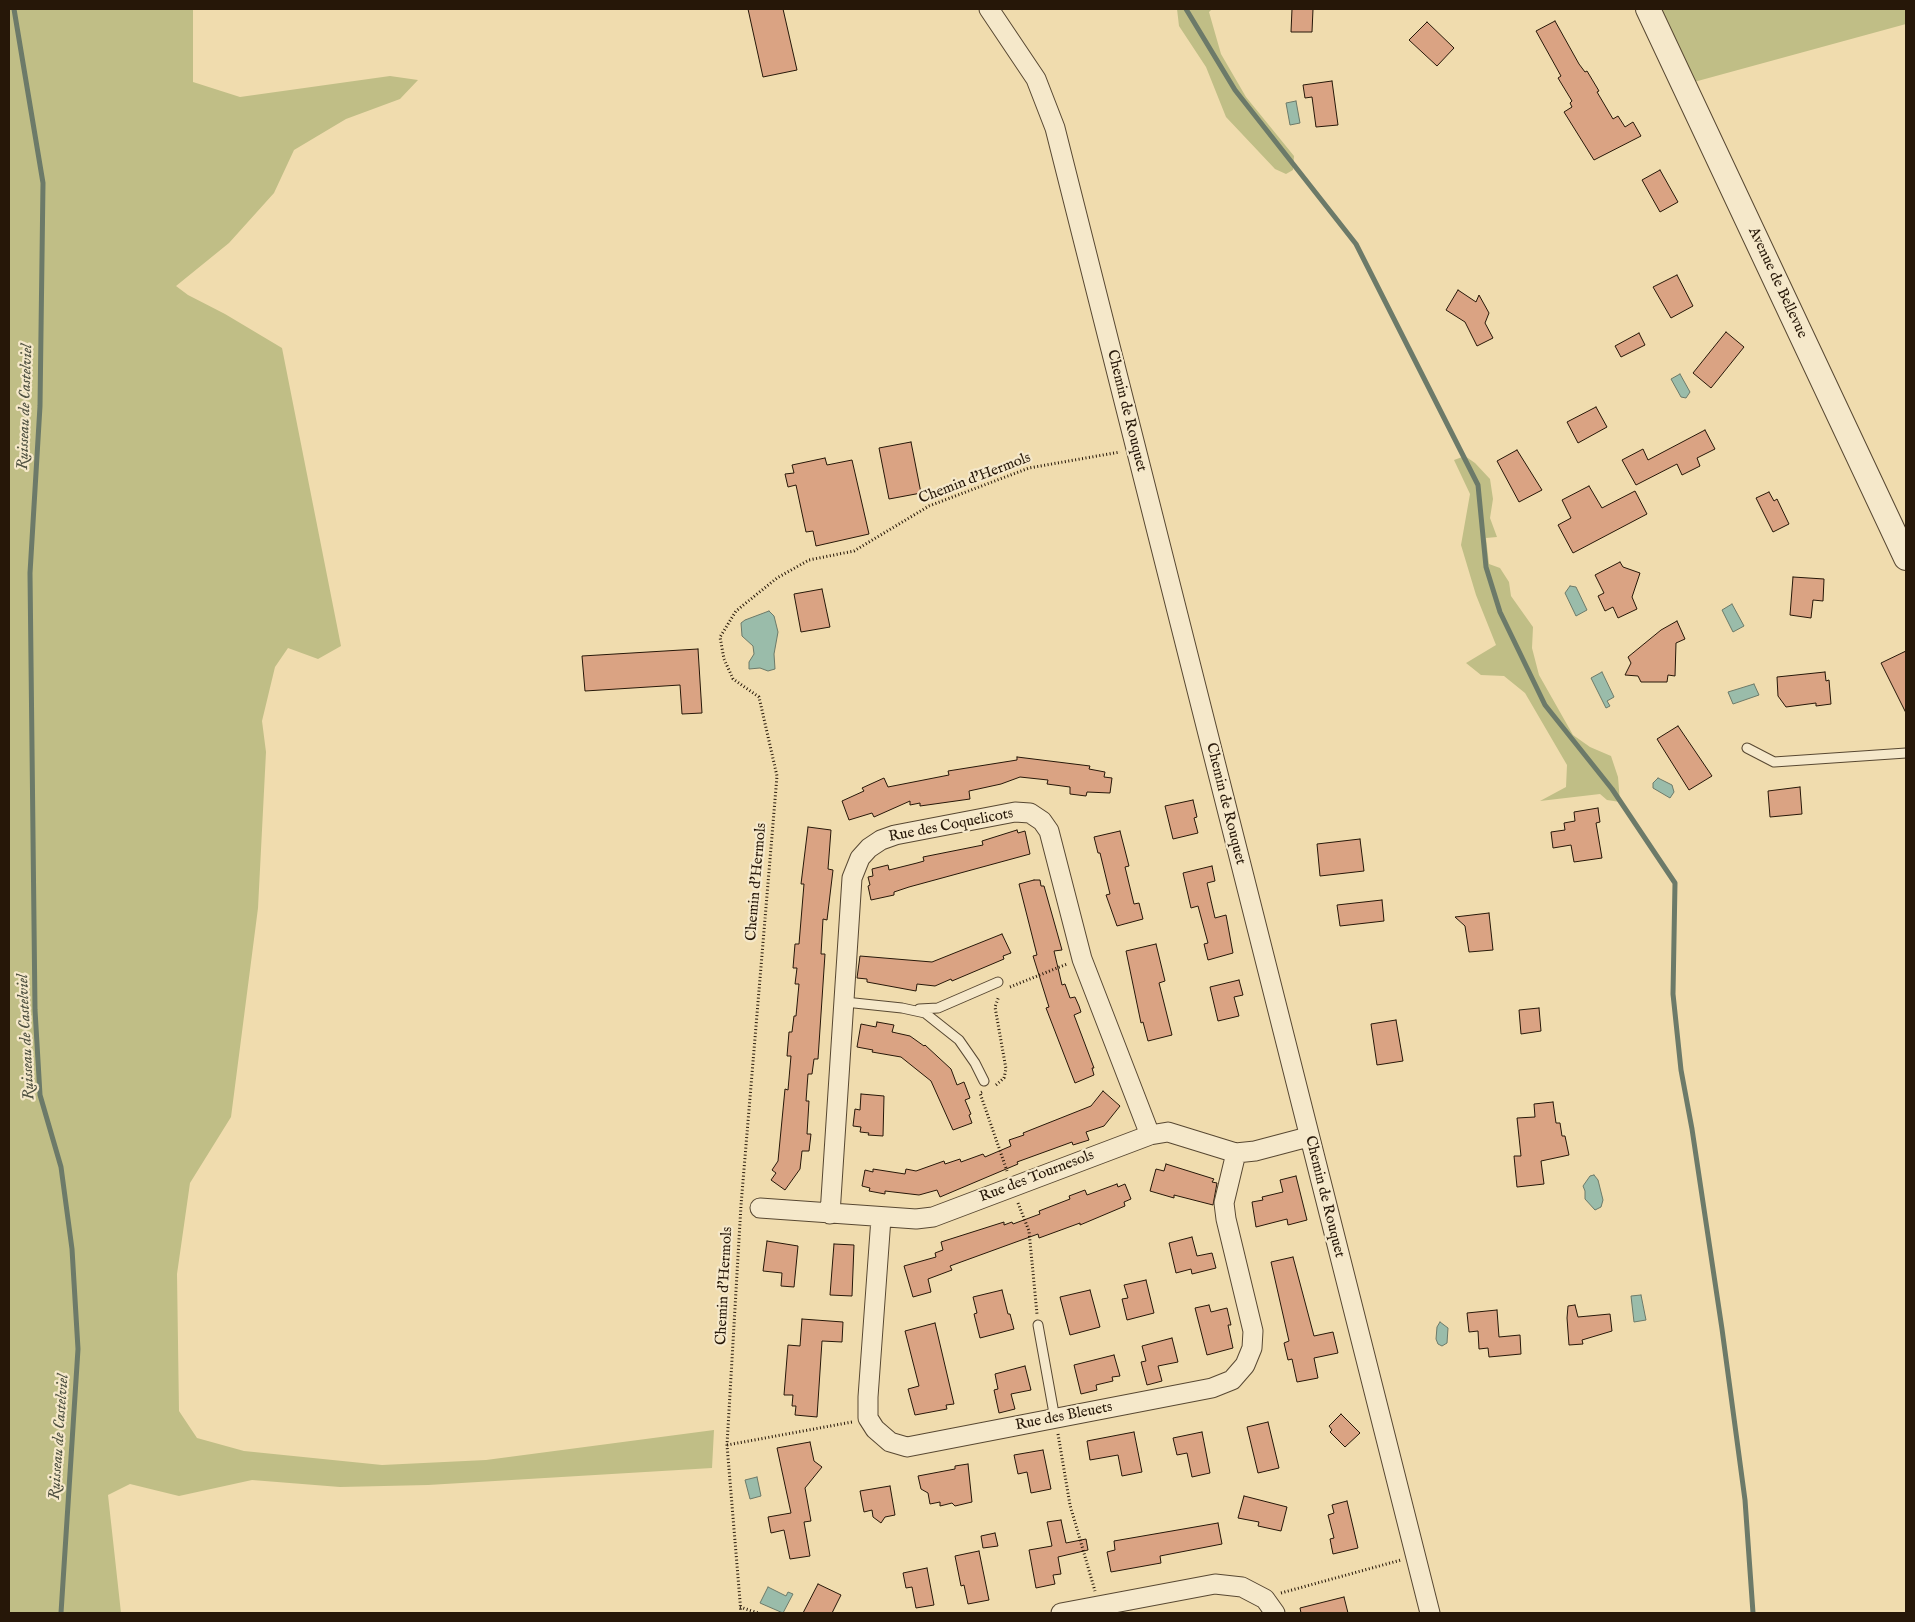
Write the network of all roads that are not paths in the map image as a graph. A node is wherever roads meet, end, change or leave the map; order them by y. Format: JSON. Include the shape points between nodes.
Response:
{"nodes":[{"id":1,"x":989,"y":9,"type":"edge"},
{"id":2,"x":1648,"y":9,"type":"edge"},
{"id":3,"x":1906,"y":558,"type":"edge"},
{"id":4,"x":1747,"y":748,"type":"dead end"},
{"id":5,"x":1906,"y":753,"type":"edge"},
{"id":6,"x":998,"y":982,"type":"road end"},
{"id":7,"x":845,"y":1002,"type":"junction"},
{"id":8,"x":902,"y":1008,"type":"junction"},
{"id":9,"x":984,"y":1081,"type":"road end"},
{"id":10,"x":1150,"y":1135,"type":"junction"},
{"id":11,"x":1308,"y":1137,"type":"junction"},
{"id":12,"x":1236,"y":1153,"type":"junction"},
{"id":13,"x":760,"y":1208,"type":"dead end"},
{"id":14,"x":830,"y":1214,"type":"junction"},
{"id":15,"x":881,"y":1218,"type":"junction"},
{"id":16,"x":1038,"y":1325,"type":"dead end"},
{"id":17,"x":1055,"y":1419,"type":"junction"},
{"id":18,"x":1270,"y":1606,"type":"edge"},
{"id":19,"x":1100,"y":1610,"type":"edge"},
{"id":20,"x":1061,"y":1613,"type":"edge"},
{"id":21,"x":1430,"y":1613,"type":"edge"}],
"edges":[{"from":1,"to":11,"type":"street","name":"Chemin de Rouquet","via":[[1036,79],[1056,128]]},
{"from":2,"to":3,"type":"street","name":"Avenue de Bellevue"},
{"from":4,"to":5,"type":"lane","via":[[1774,762]]},
{"from":6,"to":8,"type":"lane","via":[[938,1008]]},
{"from":7,"to":8,"type":"lane"},
{"from":7,"to":10,"type":"street","name":"Rue des Coquelicots","via":[[852,878],[860,858],[881,840],[895,835],[1015,812],[1030,813],[1050,832],[1082,959]]},
{"from":7,"to":14,"type":"street","name":"Rue des Coquelicots"},
{"from":8,"to":9,"type":"lane","via":[[925,1013],[940,1023],[959,1040]]},
{"from":10,"to":12,"type":"street","name":"Rue des Tournesols","via":[[1168,1132]]},
{"from":10,"to":15,"type":"street","name":"Rue des Tournesols","via":[[933,1217]]},
{"from":11,"to":12,"type":"street","name":"Rue des Tournesols"},
{"from":11,"to":21,"type":"street","name":"Chemin de Rouquet"},
{"from":12,"to":17,"type":"street","name":"Rue des Bleuets","via":[[1224,1203],[1254,1331],[1245,1365],[1232,1380],[1212,1388]]},
{"from":13,"to":14,"type":"street","name":"Rue des Tournesols"},
{"from":14,"to":15,"type":"street","name":"Rue des Tournesols"},
{"from":15,"to":17,"type":"street","name":"Rue des Bleuets","via":[[868,1397],[868,1418],[875,1429],[890,1442],[907,1447]]},
{"from":16,"to":17,"type":"lane"},
{"from":18,"to":19,"type":"street","via":[[1242,1587],[1215,1584]]},
{"from":19,"to":20,"type":"street"}]}
